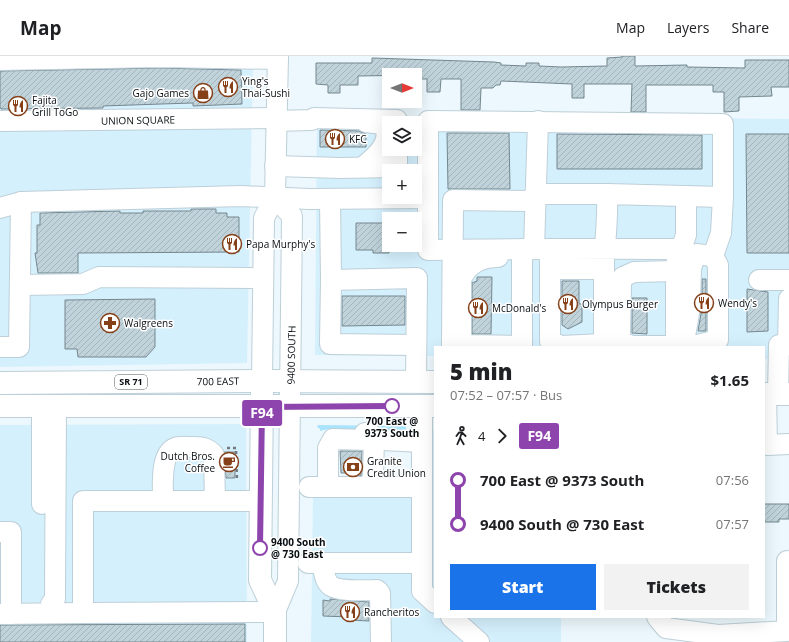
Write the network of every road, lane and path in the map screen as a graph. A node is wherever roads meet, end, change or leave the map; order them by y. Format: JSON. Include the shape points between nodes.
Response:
{"nodes":[{"id":1,"x":278,"y":57,"type":"edge"},
{"id":2,"x":0,"y":60,"type":"edge"},
{"id":3,"x":276,"y":120,"type":"junction"},
{"id":4,"x":312,"y":120,"type":"junction"},
{"id":5,"x":382,"y":120,"type":"edge"},
{"id":6,"x":0,"y":121,"type":"edge"},
{"id":7,"x":422,"y":121,"type":"edge"},
{"id":8,"x":428,"y":121,"type":"junction"},
{"id":9,"x":538,"y":121,"type":"junction"},
{"id":10,"x":397,"y":158,"type":"edge"},
{"id":11,"x":275,"y":166,"type":"junction"},
{"id":12,"x":428,"y":166,"type":"junction"},
{"id":13,"x":363,"y":167,"type":"junction"},
{"id":14,"x":536,"y":194,"type":"junction"},
{"id":15,"x":607,"y":194,"type":"junction"},
{"id":16,"x":686,"y":196,"type":"junction"},
{"id":17,"x":275,"y":197,"type":"junction"},
{"id":18,"x":723,"y":197,"type":"junction"},
{"id":19,"x":428,"y":198,"type":"junction"},
{"id":20,"x":330,"y":199,"type":"junction"},
{"id":21,"x":21,"y":202,"type":"junction"},
{"id":22,"x":0,"y":208,"type":"edge"},
{"id":23,"x":605,"y":248,"type":"junction"},
{"id":24,"x":681,"y":249,"type":"junction"},
{"id":25,"x":452,"y":250,"type":"junction"},
{"id":26,"x":530,"y":254,"type":"junction"},
{"id":27,"x":713,"y":256,"type":"junction"},
{"id":28,"x":550,"y":269,"type":"junction"},
{"id":29,"x":604,"y":269,"type":"junction"},
{"id":30,"x":676,"y":271,"type":"junction"},
{"id":31,"x":263,"y":278,"type":"junction"},
{"id":32,"x":331,"y":280,"type":"junction"},
{"id":33,"x":759,"y":280,"type":"dead end"},
{"id":34,"x":789,"y":280,"type":"edge"},
{"id":35,"x":20,"y":285,"type":"junction"},
{"id":36,"x":789,"y":299,"type":"edge"},
{"id":37,"x":416,"y":345,"type":"junction"},
{"id":38,"x":452,"y":346,"type":"edge"},
{"id":39,"x":522,"y":346,"type":"edge"},
{"id":40,"x":604,"y":346,"type":"edge"},
{"id":41,"x":632,"y":346,"type":"edge"},
{"id":42,"x":681,"y":346,"type":"edge"},
{"id":43,"x":681,"y":346,"type":"edge"},
{"id":44,"x":686,"y":346,"type":"edge"},
{"id":45,"x":0,"y":347,"type":"edge"},
{"id":46,"x":262,"y":381,"type":"junction"},
{"id":47,"x":290,"y":381,"type":"junction"},
{"id":48,"x":425,"y":382,"type":"edge"},
{"id":49,"x":0,"y":383,"type":"edge"},
{"id":50,"x":774,"y":394,"type":"edge"},
{"id":51,"x":0,"y":406,"type":"edge"},
{"id":52,"x":49,"y":406,"type":"junction"},
{"id":53,"x":429,"y":406,"type":"edge"},
{"id":54,"x":262,"y":407,"type":"junction"},
{"id":55,"x":290,"y":407,"type":"junction"},
{"id":56,"x":378,"y":439,"type":"junction"},
{"id":57,"x":789,"y":444,"type":"edge"},
{"id":58,"x":232,"y":448,"type":"dead end"},
{"id":59,"x":427,"y":453,"type":"edge"},
{"id":60,"x":223,"y":456,"type":"junction"},
{"id":61,"x":231,"y":481,"type":"dead end"},
{"id":62,"x":237,"y":484,"type":"dead end"},
{"id":63,"x":369,"y":486,"type":"junction"},
{"id":64,"x":422,"y":487,"type":"junction"},
{"id":65,"x":163,"y":501,"type":"junction"},
{"id":66,"x":215,"y":501,"type":"junction"},
{"id":67,"x":260,"y":501,"type":"junction"},
{"id":68,"x":0,"y":532,"type":"edge"},
{"id":69,"x":787,"y":561,"type":"dead end"},
{"id":70,"x":422,"y":563,"type":"junction"},
{"id":71,"x":434,"y":602,"type":"edge"},
{"id":72,"x":51,"y":608,"type":"junction"},
{"id":73,"x":275,"y":612,"type":"junction"},
{"id":74,"x":83,"y":613,"type":"junction"},
{"id":75,"x":5,"y":614,"type":"edge"},
{"id":76,"x":452,"y":618,"type":"edge"},
{"id":77,"x":658,"y":618,"type":"edge"},
{"id":78,"x":474,"y":640,"type":"edge"},
{"id":79,"x":275,"y":642,"type":"edge"},
{"id":80,"x":381,"y":642,"type":"edge"}],
"edges":[{"from":1,"to":2,"type":"street"},
{"from":1,"to":3,"type":"street","name":"9400 SOUTH"},
{"from":3,"to":4,"type":"street","name":"UNION SQUARE"},
{"from":3,"to":6,"type":"street","name":"UNION SQUARE"},
{"from":3,"to":11,"type":"street","name":"9400 SOUTH"},
{"from":4,"to":5,"type":"street","via":[[314,118]]},
{"from":4,"to":13,"type":"street","via":[[383,124],[386,128],[384,144],[378,155]]},
{"from":7,"to":8,"type":"street"},
{"from":8,"to":9,"type":"street"},
{"from":8,"to":12,"type":"street"},
{"from":9,"to":14,"type":"street"},
{"from":9,"to":18,"type":"street","via":[[723,124]]},
{"from":10,"to":12,"type":"street"},
{"from":10,"to":13,"type":"street"},
{"from":11,"to":13,"type":"street"},
{"from":11,"to":17,"type":"street","name":"9400 SOUTH"},
{"from":12,"to":19,"type":"street"},
{"from":14,"to":15,"type":"street"},
{"from":14,"to":25,"type":"street","via":[[529,202],[452,200]]},
{"from":14,"to":26,"type":"street"},
{"from":15,"to":16,"type":"street"},
{"from":15,"to":23,"type":"street"},
{"from":16,"to":18,"type":"street"},
{"from":16,"to":24,"type":"street","via":[[686,235]]},
{"from":17,"to":20,"type":"street"},
{"from":17,"to":21,"type":"street"},
{"from":17,"to":31,"type":"street","name":"9400 SOUTH","via":[[264,218]]},
{"from":17,"to":47,"type":"street","name":"9400 SOUTH","via":[[292,216]]},
{"from":18,"to":27,"type":"street","via":[[721,233]]},
{"from":19,"to":20,"type":"street"},
{"from":19,"to":25,"type":"street","via":[[428,250]]},
{"from":20,"to":32,"type":"street"},
{"from":21,"to":22,"type":"street"},
{"from":21,"to":35,"type":"street"},
{"from":23,"to":24,"type":"street"},
{"from":23,"to":26,"type":"street"},
{"from":23,"to":29,"type":"street"},
{"from":24,"to":30,"type":"street"},
{"from":25,"to":26,"type":"street"},
{"from":25,"to":38,"type":"street"},
{"from":26,"to":28,"type":"street"},
{"from":26,"to":39,"type":"street"},
{"from":26,"to":39,"type":"street","via":[[467,269],[461,280],[463,343],[473,346]]},
{"from":27,"to":42,"type":"street","via":[[696,254],[691,268],[690,308]]},
{"from":27,"to":44,"type":"street","via":[[718,265],[718,340]]},
{"from":28,"to":29,"type":"street"},
{"from":28,"to":40,"type":"street","via":[[550,341],[561,346]]},
{"from":29,"to":40,"type":"street"},
{"from":30,"to":41,"type":"street","via":[[634,272],[623,277],[620,336],[622,342]]},
{"from":30,"to":43,"type":"street"},
{"from":31,"to":35,"type":"street","via":[[99,278],[83,284]]},
{"from":31,"to":46,"type":"street","name":"9400 SOUTH"},
{"from":32,"to":37,"type":"street","via":[[330,344]]},
{"from":32,"to":37,"type":"street","via":[[417,278]]},
{"from":33,"to":34,"type":"street"},
{"from":35,"to":45,"type":"street","via":[[19,347]]},
{"from":36,"to":50,"type":"street","via":[[788,345],[779,345]]},
{"from":37,"to":48,"type":"street"},
{"from":46,"to":47,"type":"main road","name":"700 EAST","number":"SR 71"},
{"from":46,"to":49,"type":"main road","name":"700 EAST","number":"SR 71"},
{"from":46,"to":54,"type":"main road","name":"9400 SOUTH"},
{"from":47,"to":48,"type":"main road","name":"700 EAST","number":"SR 71"},
{"from":47,"to":55,"type":"street","name":"9400 SOUTH"},
{"from":50,"to":57,"type":"street","via":[[766,445]]},
{"from":51,"to":52,"type":"main road"},
{"from":52,"to":54,"type":"main road"},
{"from":52,"to":72,"type":"street","via":[[42,598]]},
{"from":53,"to":55,"type":"main road"},
{"from":53,"to":59,"type":"street"},
{"from":54,"to":55,"type":"main road"},
{"from":54,"to":67,"type":"main road","name":"9400 SOUTH"},
{"from":55,"to":73,"type":"street","name":"9400 SOUTH","via":[[288,581]]},
{"from":56,"to":59,"type":"street"},
{"from":56,"to":63,"type":"street"},
{"from":56,"to":63,"type":"street","via":[[337,436],[328,448],[319,482]]},
{"from":58,"to":60,"type":"path"},
{"from":59,"to":64,"type":"street"},
{"from":60,"to":65,"type":"street","via":[[203,438],[164,439],[157,447],[156,458],[163,473]]},
{"from":60,"to":66,"type":"street"},
{"from":61,"to":62,"type":"path","via":[[237,480]]},
{"from":63,"to":64,"type":"street"},
{"from":64,"to":70,"type":"street"},
{"from":65,"to":66,"type":"street"},
{"from":65,"to":74,"type":"street","via":[[83,501]]},
{"from":66,"to":67,"type":"street"},
{"from":67,"to":73,"type":"main road","name":"9400 SOUTH","via":[[260,580]]},
{"from":68,"to":75,"type":"street","via":[[11,532]]},
{"from":69,"to":77,"type":"street","via":[[787,631],[718,635],[666,628]]},
{"from":70,"to":71,"type":"street","via":[[422,591]]},
{"from":70,"to":80,"type":"street","via":[[315,563],[330,585],[339,589],[377,590],[380,593]]},
{"from":72,"to":74,"type":"street"},
{"from":72,"to":75,"type":"street"},
{"from":73,"to":74,"type":"street"},
{"from":73,"to":79,"type":"main road","name":"9400 SOUTH"},
{"from":76,"to":78,"type":"street"}]}
